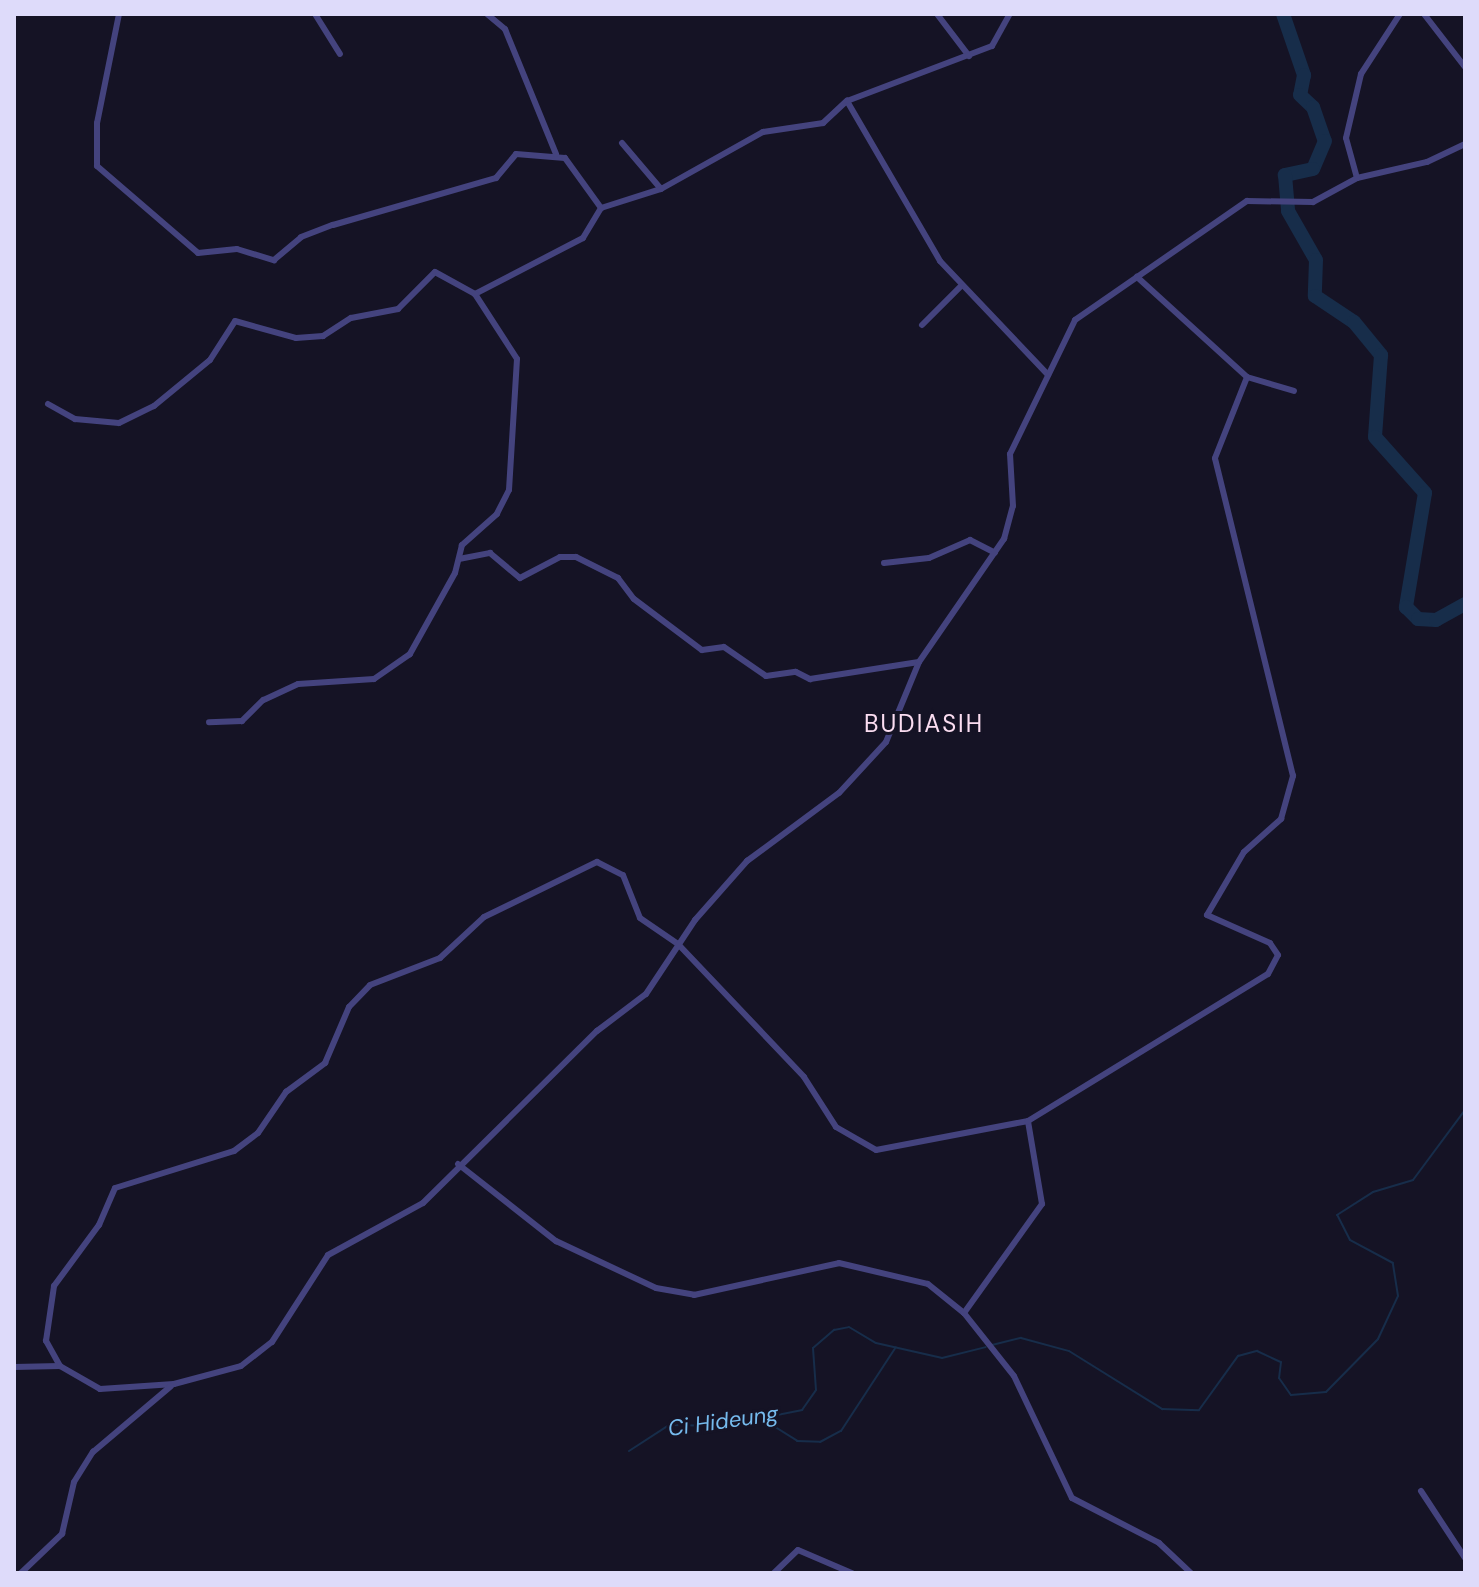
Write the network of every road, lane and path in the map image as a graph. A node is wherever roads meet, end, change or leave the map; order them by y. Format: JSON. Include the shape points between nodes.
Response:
{"nodes":[{"id":1,"x":119,"y":14,"type":"edge"},
{"id":2,"x":315,"y":14,"type":"edge"},
{"id":3,"x":487,"y":14,"type":"edge"},
{"id":4,"x":937,"y":14,"type":"edge"},
{"id":5,"x":1010,"y":14,"type":"edge"},
{"id":6,"x":1400,"y":14,"type":"edge"},
{"id":7,"x":1424,"y":14,"type":"edge"},
{"id":8,"x":340,"y":54,"type":"dead end"},
{"id":9,"x":969,"y":56,"type":"junction"},
{"id":10,"x":1465,"y":67,"type":"edge"},
{"id":11,"x":847,"y":101,"type":"junction"},
{"id":12,"x":622,"y":143,"type":"dead end"},
{"id":13,"x":1465,"y":144,"type":"edge"},
{"id":14,"x":556,"y":154,"type":"junction"},
{"id":15,"x":1357,"y":178,"type":"junction"},
{"id":16,"x":661,"y":189,"type":"junction"},
{"id":17,"x":601,"y":208,"type":"junction"},
{"id":18,"x":1137,"y":277,"type":"junction"},
{"id":19,"x":961,"y":286,"type":"junction"},
{"id":20,"x":475,"y":294,"type":"junction"},
{"id":21,"x":922,"y":325,"type":"dead end"},
{"id":22,"x":1048,"y":375,"type":"junction"},
{"id":23,"x":1247,"y":377,"type":"junction"},
{"id":24,"x":1294,"y":391,"type":"dead end"},
{"id":25,"x":48,"y":404,"type":"dead end"},
{"id":26,"x":995,"y":553,"type":"junction"},
{"id":27,"x":459,"y":559,"type":"junction"},
{"id":28,"x":884,"y":563,"type":"dead end"},
{"id":29,"x":919,"y":662,"type":"junction"},
{"id":30,"x":209,"y":722,"type":"dead end"},
{"id":31,"x":678,"y":944,"type":"junction"},
{"id":32,"x":1028,"y":1121,"type":"junction"},
{"id":33,"x":458,"y":1164,"type":"junction"},
{"id":34,"x":964,"y":1313,"type":"junction"},
{"id":35,"x":60,"y":1366,"type":"junction"},
{"id":36,"x":14,"y":1367,"type":"edge"},
{"id":37,"x":174,"y":1384,"type":"junction"},
{"id":38,"x":1421,"y":1491,"type":"dead end"},
{"id":39,"x":1465,"y":1558,"type":"edge"},
{"id":40,"x":21,"y":1573,"type":"edge"},
{"id":41,"x":774,"y":1573,"type":"edge"},
{"id":42,"x":852,"y":1573,"type":"edge"},
{"id":43,"x":1191,"y":1573,"type":"edge"}],
"edges":[{"from":1,"to":14,"type":"street","via":[[97,123],[97,166],[198,253],[237,249],[274,260],[322,229],[496,178],[513,155]]},
{"from":2,"to":8,"type":"street"},
{"from":3,"to":14,"type":"street","via":[[505,29]]},
{"from":4,"to":9,"type":"street"},
{"from":5,"to":9,"type":"street","via":[[1000,41]]},
{"from":6,"to":15,"type":"street","via":[[1359,80],[1346,138]]},
{"from":7,"to":10,"type":"street"},
{"from":9,"to":11,"type":"street"},
{"from":11,"to":16,"type":"street","via":[[823,123],[763,132]]},
{"from":11,"to":19,"type":"street"},
{"from":12,"to":16,"type":"street"},
{"from":13,"to":15,"type":"street","via":[[1427,162]]},
{"from":14,"to":17,"type":"street"},
{"from":15,"to":18,"type":"street","via":[[1319,200],[1240,205]]},
{"from":16,"to":17,"type":"street"},
{"from":17,"to":20,"type":"street","via":[[583,238]]},
{"from":18,"to":22,"type":"street","via":[[1069,326]]},
{"from":18,"to":23,"type":"street"},
{"from":19,"to":21,"type":"street"},
{"from":19,"to":22,"type":"street"},
{"from":20,"to":25,"type":"street","via":[[435,272],[398,309],[351,318],[323,336],[296,338],[235,321],[210,360],[154,406],[119,423],[75,419]]},
{"from":20,"to":27,"type":"street","via":[[517,359],[514,426],[507,499],[464,541]]},
{"from":22,"to":26,"type":"street","via":[[1010,454],[1012,516]]},
{"from":23,"to":24,"type":"street"},
{"from":23,"to":32,"type":"street","via":[[1215,458],[1293,776],[1281,819],[1244,852],[1207,915],[1260,935],[1277,950],[1277,962],[1259,981]]},
{"from":26,"to":28,"type":"street","via":[[970,540],[931,558]]},
{"from":26,"to":29,"type":"street"},
{"from":27,"to":29,"type":"street","via":[[490,553],[520,578],[560,557],[576,557],[618,578],[634,599],[702,650],[724,647],[766,676],[796,672],[810,679]]},
{"from":27,"to":30,"type":"street","via":[[410,654],[393,671],[298,684],[263,700],[242,721]]},
{"from":29,"to":31,"type":"street","via":[[895,731],[868,765],[747,861]]},
{"from":31,"to":32,"type":"street","via":[[804,1077],[836,1127],[865,1148],[915,1147]]},
{"from":31,"to":33,"type":"street","via":[[646,994],[604,1024],[549,1086]]},
{"from":31,"to":35,"type":"street","via":[[640,918],[614,865],[597,862],[484,917],[440,958],[370,985],[349,1007],[333,1052],[286,1092],[258,1133],[204,1165],[128,1179],[105,1198],[99,1225],[54,1286],[46,1314],[46,1341]]},
{"from":32,"to":34,"type":"street","via":[[1042,1204]]},
{"from":33,"to":34,"type":"street","via":[[556,1241],[656,1288],[694,1295],[854,1264],[919,1280]]},
{"from":33,"to":37,"type":"street","via":[[407,1216],[328,1255],[300,1309],[262,1350],[232,1370]]},
{"from":34,"to":43,"type":"street","via":[[1014,1376],[1072,1498],[1159,1543]]},
{"from":35,"to":36,"type":"street"},
{"from":35,"to":37,"type":"street","via":[[90,1388]]},
{"from":37,"to":40,"type":"street","via":[[93,1452],[74,1482],[62,1534]]},
{"from":38,"to":39,"type":"street"},
{"from":41,"to":42,"type":"street","via":[[798,1550]]}]}
